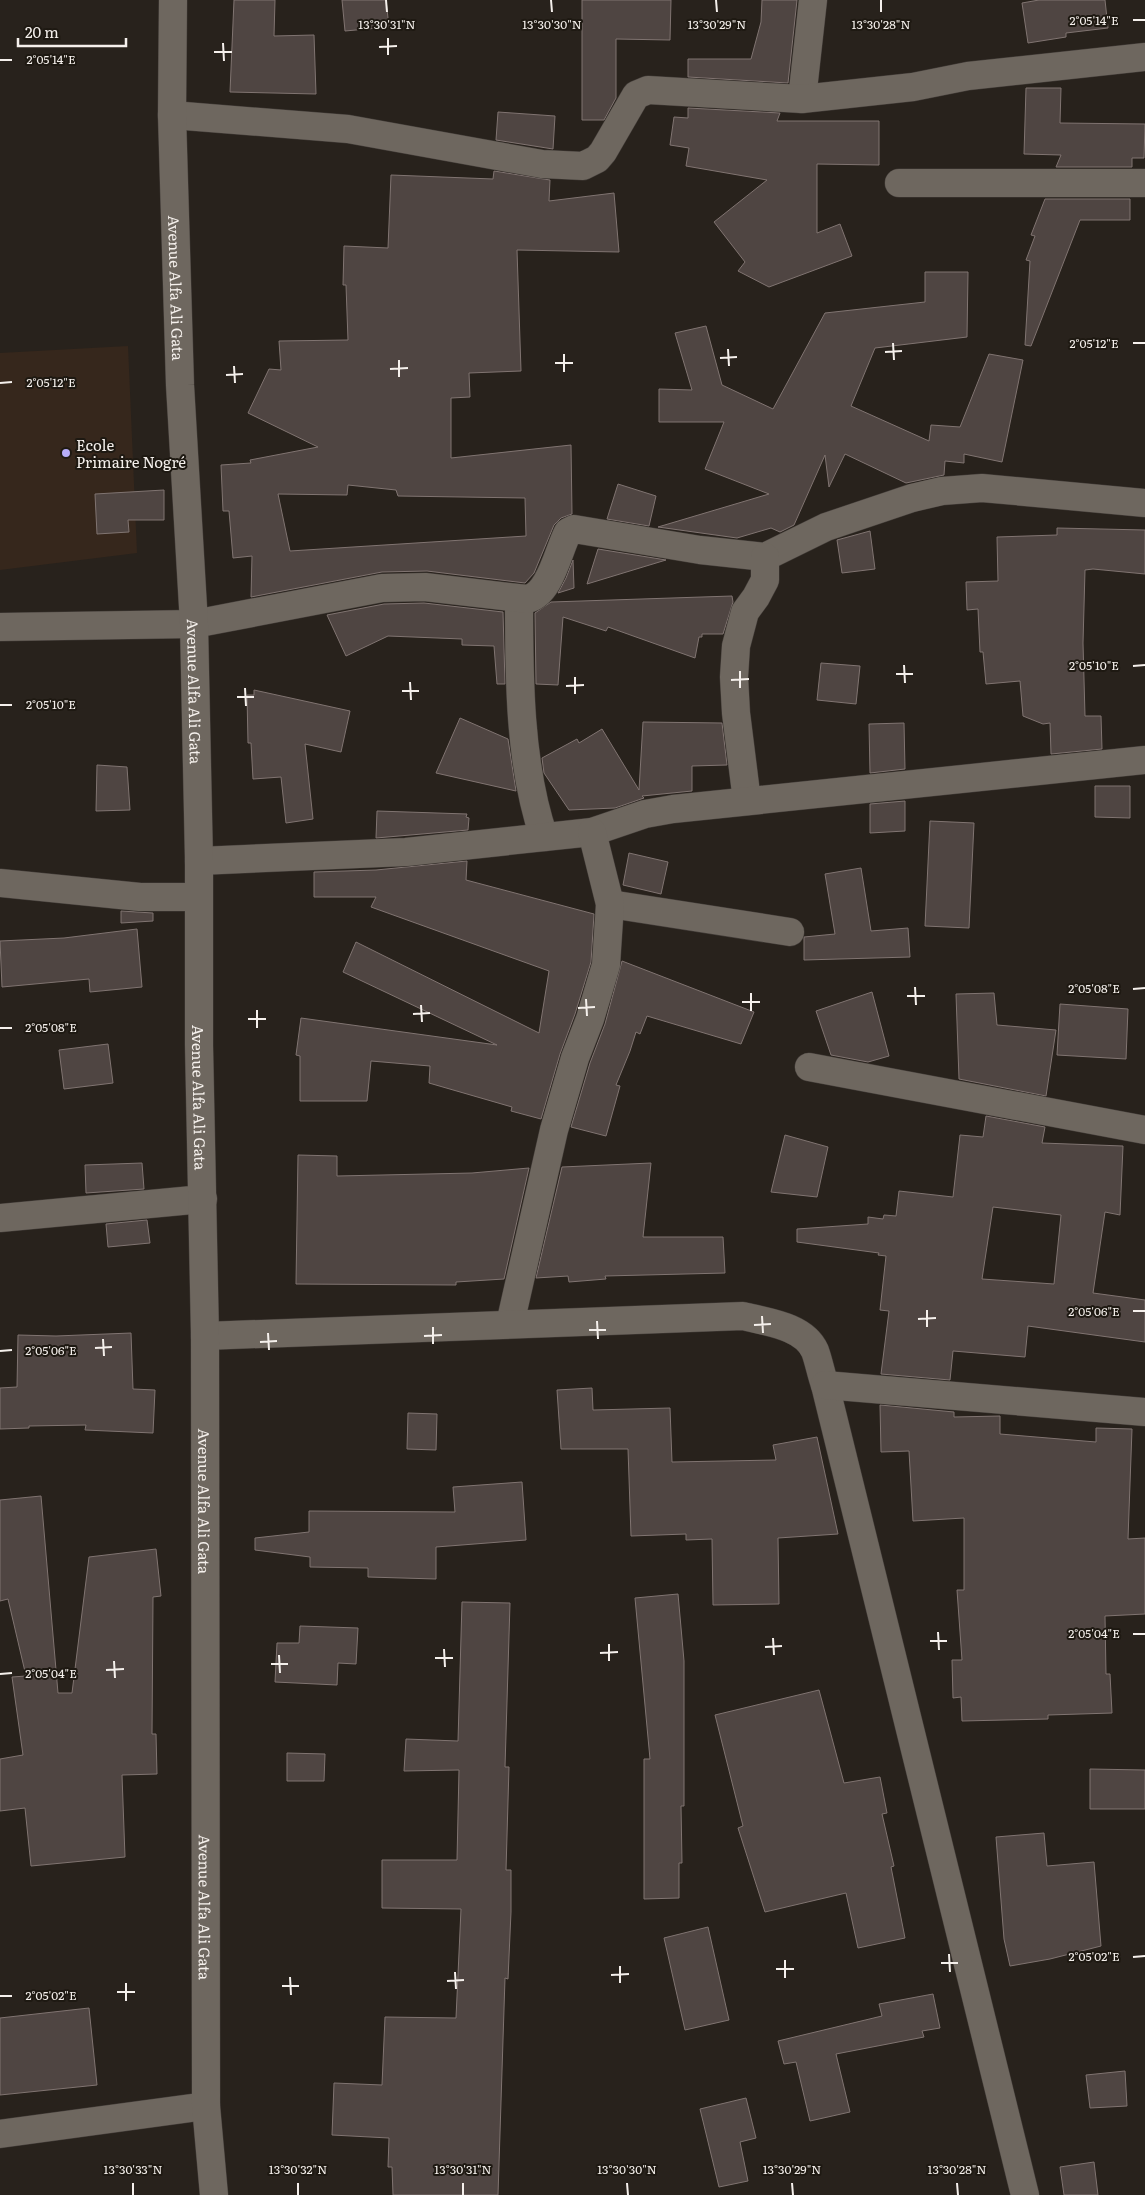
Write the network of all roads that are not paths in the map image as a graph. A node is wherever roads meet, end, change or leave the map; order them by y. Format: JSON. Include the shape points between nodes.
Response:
{"nodes":[{"id":1,"x":173,"y":0,"type":"edge"},
{"id":2,"x":812,"y":0,"type":"edge"},
{"id":3,"x":1145,"y":56,"type":"edge"},
{"id":4,"x":802,"y":99,"type":"junction"},
{"id":5,"x":172,"y":115,"type":"junction"},
{"id":6,"x":898,"y":183,"type":"dead end"},
{"id":7,"x":1145,"y":183,"type":"edge"},
{"id":8,"x":1145,"y":503,"type":"edge"},
{"id":9,"x":765,"y":557,"type":"junction"},
{"id":10,"x":520,"y":599,"type":"junction"},
{"id":11,"x":194,"y":624,"type":"junction"},
{"id":12,"x":0,"y":627,"type":"edge"},
{"id":13,"x":1145,"y":760,"type":"edge"},
{"id":14,"x":747,"y":801,"type":"junction"},
{"id":15,"x":592,"y":832,"type":"junction"},
{"id":16,"x":544,"y":837,"type":"junction"},
{"id":17,"x":199,"y":861,"type":"junction"},
{"id":18,"x":0,"y":883,"type":"edge"},
{"id":19,"x":198,"y":897,"type":"junction"},
{"id":20,"x":610,"y":904,"type":"junction"},
{"id":21,"x":790,"y":932,"type":"dead end"},
{"id":22,"x":809,"y":1067,"type":"dead end"},
{"id":23,"x":1145,"y":1130,"type":"edge"},
{"id":24,"x":203,"y":1198,"type":"junction"},
{"id":25,"x":0,"y":1218,"type":"edge"},
{"id":26,"x":510,"y":1324,"type":"junction"},
{"id":27,"x":205,"y":1336,"type":"junction"},
{"id":28,"x":825,"y":1385,"type":"junction"},
{"id":29,"x":1145,"y":1412,"type":"edge"},
{"id":30,"x":206,"y":2106,"type":"junction"},
{"id":31,"x":0,"y":2134,"type":"edge"},
{"id":32,"x":214,"y":2195,"type":"edge"},
{"id":33,"x":1025,"y":2195,"type":"edge"}],
"edges":[{"from":1,"to":5,"type":"street","name":"Avenue Alfa Ali Gata"},
{"from":2,"to":4,"type":"street"},
{"from":3,"to":4,"type":"street"},
{"from":4,"to":5,"type":"street","via":[[644,90],[636,95],[603,152],[592,163],[583,166],[542,164],[348,129]]},
{"from":5,"to":11,"type":"street","name":"Avenue Alfa Ali Gata","via":[[180,386]]},
{"from":6,"to":7,"type":"street"},
{"from":8,"to":9,"type":"street","via":[[982,488],[950,490],[912,498],[826,527]]},
{"from":9,"to":10,"type":"street","via":[[700,550],[574,529],[568,532],[544,589],[535,598]]},
{"from":9,"to":14,"type":"street","via":[[765,580],[745,612],[736,646],[736,714]]},
{"from":10,"to":11,"type":"street","via":[[425,587],[382,588]]},
{"from":10,"to":16,"type":"street","via":[[521,698],[528,769],[536,814]]},
{"from":11,"to":12,"type":"street"},
{"from":11,"to":17,"type":"street","name":"Avenue Alfa Ali Gata"},
{"from":13,"to":14,"type":"street"},
{"from":14,"to":15,"type":"street","via":[[645,814]]},
{"from":15,"to":16,"type":"street"},
{"from":15,"to":20,"type":"street"},
{"from":16,"to":17,"type":"street","via":[[406,852]]},
{"from":17,"to":19,"type":"street","name":"Avenue Alfa Ali Gata"},
{"from":18,"to":19,"type":"street","via":[[140,897]]},
{"from":19,"to":24,"type":"street","name":"Avenue Alfa Ali Gata"},
{"from":20,"to":21,"type":"street"},
{"from":20,"to":26,"type":"street","via":[[606,966],[554,1130]]},
{"from":22,"to":23,"type":"street"},
{"from":24,"to":25,"type":"street"},
{"from":24,"to":27,"type":"street","name":"Avenue Alfa Ali Gata"},
{"from":26,"to":27,"type":"street"},
{"from":26,"to":28,"type":"street","via":[[743,1316],[792,1329],[810,1342]]},
{"from":27,"to":30,"type":"street","name":"Avenue Alfa Ali Gata"},
{"from":28,"to":29,"type":"street"},
{"from":28,"to":33,"type":"street"},
{"from":30,"to":31,"type":"street"},
{"from":30,"to":32,"type":"street","name":"Avenue Alfa Ali Gata"}]}
